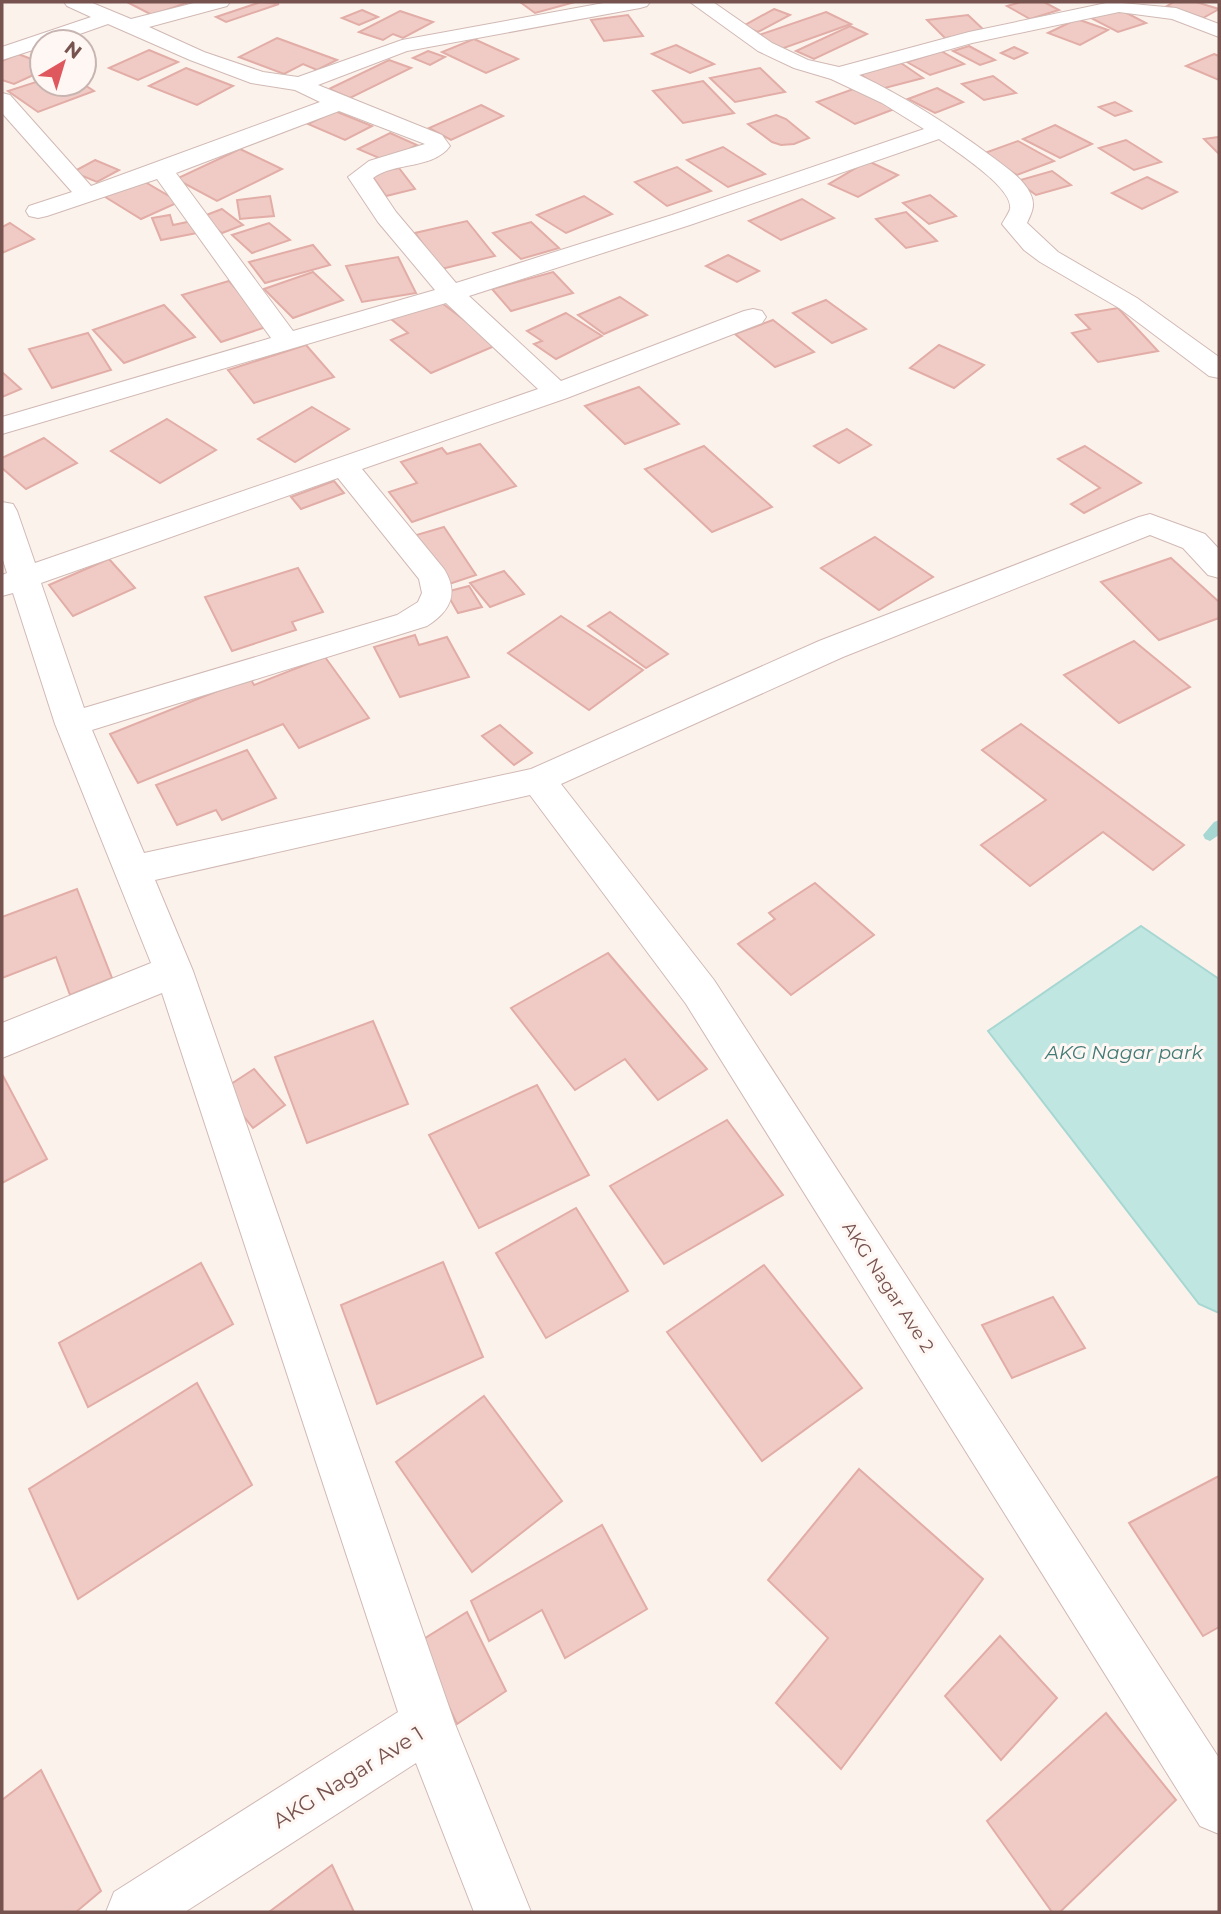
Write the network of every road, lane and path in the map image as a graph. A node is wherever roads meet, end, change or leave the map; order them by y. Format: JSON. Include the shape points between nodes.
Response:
{"nodes":[{"id":1,"x":74,"y":2,"type":"edge"},
{"id":2,"x":220,"y":2,"type":"edge"},
{"id":3,"x":640,"y":2,"type":"edge"},
{"id":4,"x":700,"y":2,"type":"edge"},
{"id":5,"x":120,"y":22,"type":"junction"},
{"id":6,"x":1219,"y":31,"type":"edge"},
{"id":7,"x":2,"y":54,"type":"edge"},
{"id":8,"x":839,"y":74,"type":"junction"},
{"id":9,"x":300,"y":84,"type":"junction"},
{"id":10,"x":2,"y":100,"type":"edge"},
{"id":11,"x":339,"y":103,"type":"junction"},
{"id":12,"x":942,"y":130,"type":"junction"},
{"id":13,"x":162,"y":170,"type":"junction"},
{"id":14,"x":87,"y":195,"type":"junction"},
{"id":15,"x":38,"y":211,"type":"dead end"},
{"id":16,"x":451,"y":293,"type":"junction"},
{"id":17,"x":753,"y":317,"type":"dead end"},
{"id":18,"x":287,"y":342,"type":"junction"},
{"id":19,"x":1219,"y":370,"type":"edge"},
{"id":20,"x":557,"y":392,"type":"junction"},
{"id":21,"x":2,"y":426,"type":"edge"},
{"id":22,"x":344,"y":466,"type":"junction"},
{"id":23,"x":2,"y":510,"type":"edge"},
{"id":24,"x":1219,"y":568,"type":"edge"},
{"id":25,"x":13,"y":581,"type":"edge"},
{"id":26,"x":72,"y":724,"type":"junction"},
{"id":27,"x":538,"y":780,"type":"junction"},
{"id":28,"x":134,"y":870,"type":"junction"},
{"id":29,"x":174,"y":971,"type":"junction"},
{"id":30,"x":2,"y":1041,"type":"edge"},
{"id":31,"x":428,"y":1724,"type":"junction"},
{"id":32,"x":1219,"y":1807,"type":"edge"},
{"id":33,"x":134,"y":1912,"type":"edge"},
{"id":34,"x":502,"y":1912,"type":"edge"}],
"edges":[{"from":1,"to":5,"type":"street"},
{"from":2,"to":5,"type":"street"},
{"from":3,"to":9,"type":"street","via":[[402,46]]},
{"from":4,"to":8,"type":"street","via":[[765,47],[801,64]]},
{"from":5,"to":7,"type":"street"},
{"from":5,"to":9,"type":"street","via":[[234,70]]},
{"from":6,"to":8,"type":"street","via":[[1176,14],[1119,6],[969,38]]},
{"from":8,"to":12,"type":"street"},
{"from":9,"to":11,"type":"street"},
{"from":10,"to":14,"type":"street"},
{"from":11,"to":13,"type":"street"},
{"from":11,"to":16,"type":"street","via":[[434,139],[439,146],[430,153],[368,168],[360,177]]},
{"from":12,"to":16,"type":"street"},
{"from":12,"to":19,"type":"street","via":[[1019,194],[1021,208],[1014,224],[1033,245],[1128,303]]},
{"from":13,"to":14,"type":"street"},
{"from":13,"to":18,"type":"street"},
{"from":14,"to":15,"type":"street"},
{"from":16,"to":18,"type":"street"},
{"from":16,"to":20,"type":"street"},
{"from":17,"to":20,"type":"street"},
{"from":18,"to":21,"type":"street"},
{"from":20,"to":22,"type":"street"},
{"from":22,"to":25,"type":"street"},
{"from":22,"to":26,"type":"street","via":[[433,576],[438,598],[429,611],[408,623]]},
{"from":23,"to":25,"type":"street"},
{"from":24,"to":27,"type":"street","via":[[1194,541],[1150,524],[831,649]]},
{"from":25,"to":26,"type":"street"},
{"from":26,"to":28,"type":"street"},
{"from":27,"to":28,"type":"street"},
{"from":27,"to":32,"type":"street","name":"AKG Nagar Ave 2","via":[[700,992]]},
{"from":28,"to":29,"type":"street"},
{"from":29,"to":30,"type":"street"},
{"from":29,"to":31,"type":"street"},
{"from":31,"to":33,"type":"street","name":"AKG Nagar Ave 1"},
{"from":31,"to":34,"type":"street","name":"AKG Nagar Ave 1"}]}
